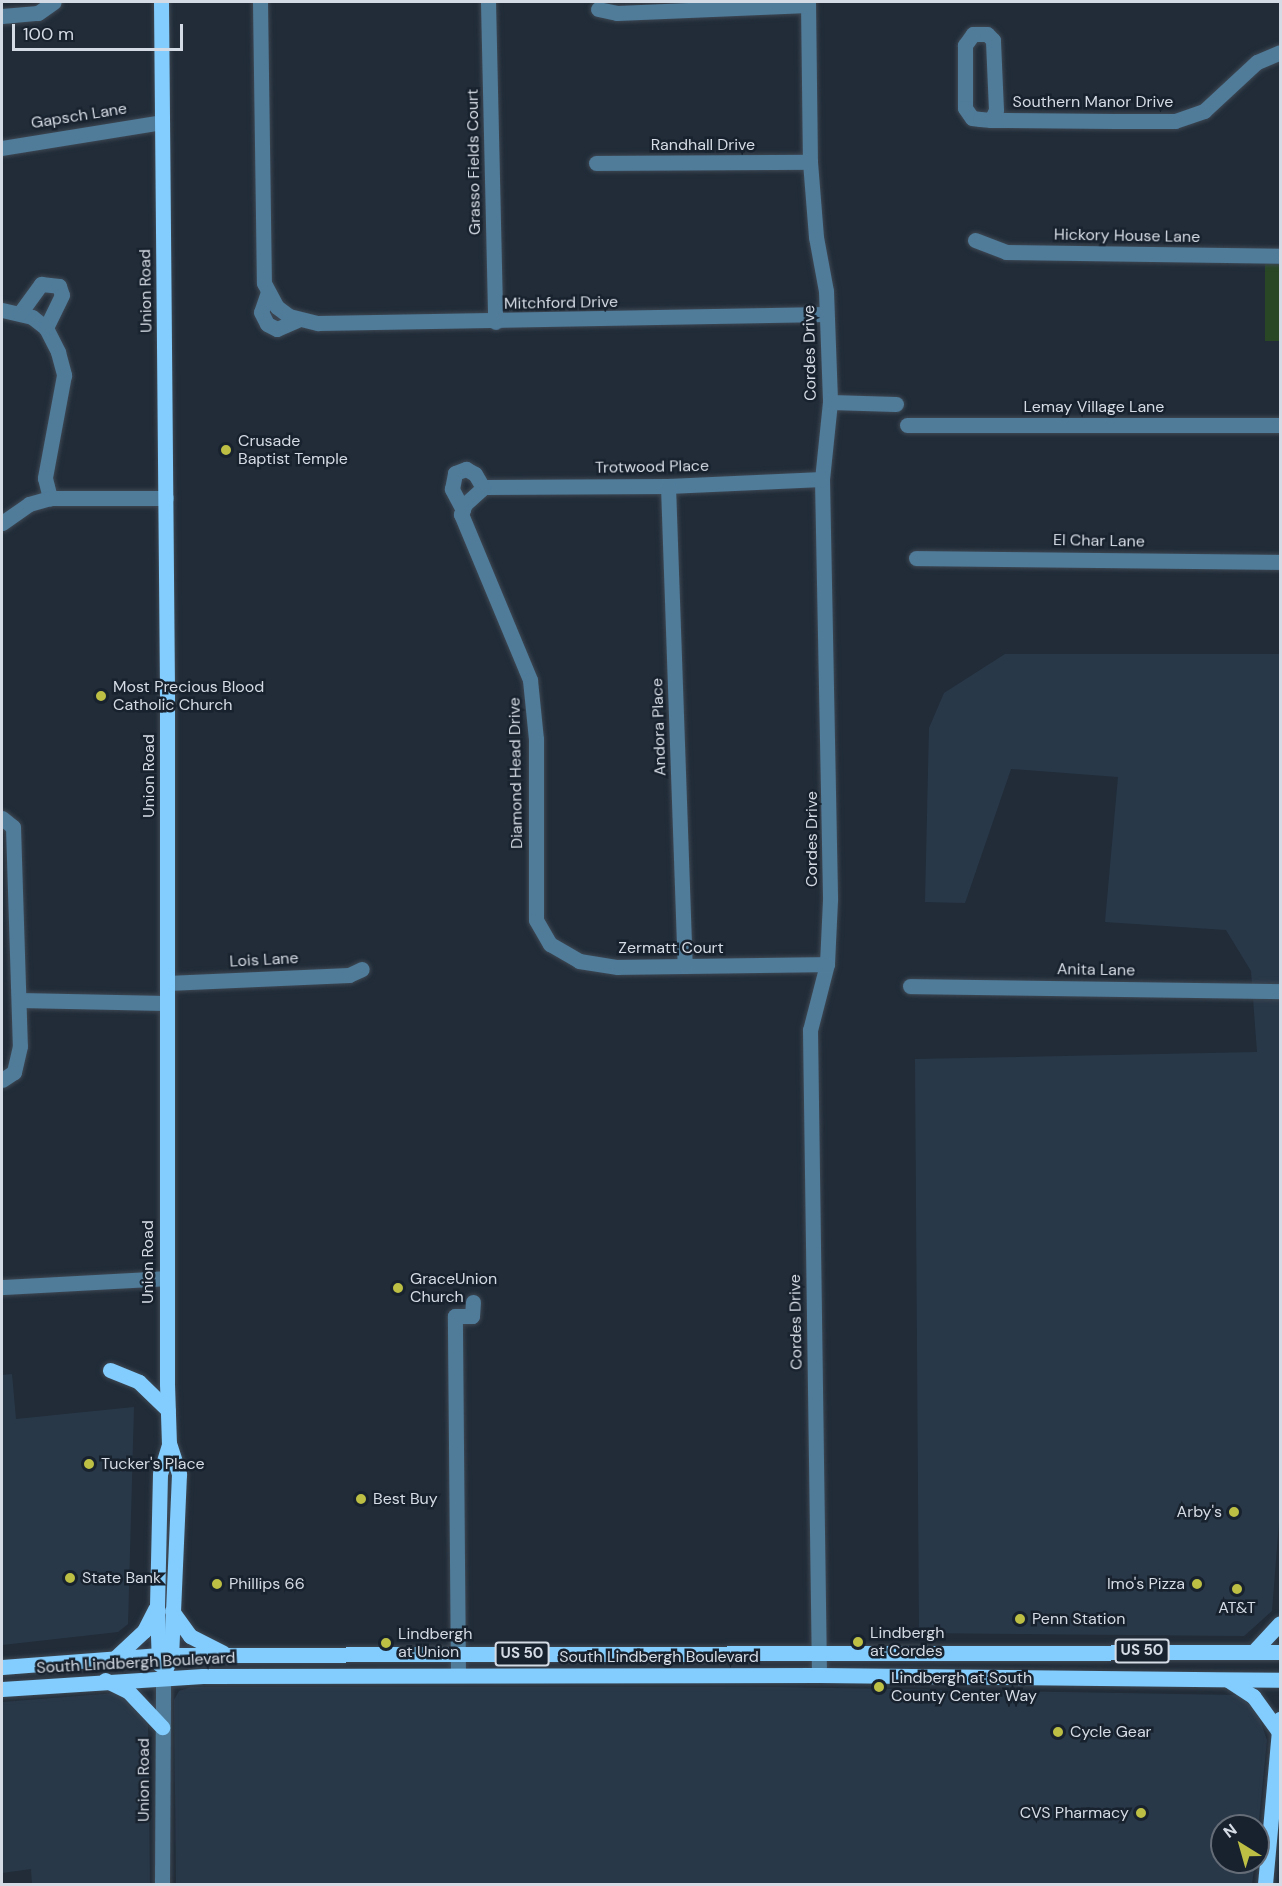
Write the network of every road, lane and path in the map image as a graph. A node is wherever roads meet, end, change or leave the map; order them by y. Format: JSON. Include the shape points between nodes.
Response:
{"nodes":[{"id":1,"x":54,"y":2,"type":"edge"},
{"id":2,"x":161,"y":2,"type":"edge"},
{"id":3,"x":260,"y":2,"type":"edge"},
{"id":4,"x":489,"y":2,"type":"edge"},
{"id":5,"x":808,"y":3,"type":"edge"},
{"id":6,"x":598,"y":9,"type":"dead end"},
{"id":7,"x":2,"y":16,"type":"edge"},
{"id":8,"x":1281,"y":52,"type":"edge"},
{"id":9,"x":991,"y":120,"type":"junction"},
{"id":10,"x":162,"y":122,"type":"junction"},
{"id":11,"x":2,"y":148,"type":"edge"},
{"id":12,"x":810,"y":162,"type":"junction"},
{"id":13,"x":596,"y":163,"type":"dead end"},
{"id":14,"x":975,"y":240,"type":"dead end"},
{"id":15,"x":1281,"y":256,"type":"edge"},
{"id":16,"x":2,"y":310,"type":"edge"},
{"id":17,"x":20,"y":313,"type":"junction"},
{"id":18,"x":826,"y":314,"type":"junction"},
{"id":19,"x":495,"y":322,"type":"junction"},
{"id":20,"x":46,"y":328,"type":"junction"},
{"id":21,"x":830,"y":402,"type":"junction"},
{"id":22,"x":896,"y":404,"type":"dead end"},
{"id":23,"x":907,"y":425,"type":"dead end"},
{"id":24,"x":1281,"y":425,"type":"edge"},
{"id":25,"x":822,"y":479,"type":"junction"},
{"id":26,"x":668,"y":486,"type":"junction"},
{"id":27,"x":483,"y":488,"type":"junction"},
{"id":28,"x":50,"y":498,"type":"junction"},
{"id":29,"x":166,"y":498,"type":"junction"},
{"id":30,"x":467,"y":504,"type":"junction"},
{"id":31,"x":2,"y":524,"type":"edge"},
{"id":32,"x":916,"y":558,"type":"dead end"},
{"id":33,"x":1281,"y":562,"type":"edge"},
{"id":34,"x":7,"y":823,"type":"edge"},
{"id":35,"x":536,"y":920,"type":"joint"},
{"id":36,"x":827,"y":964,"type":"junction"},
{"id":37,"x":685,"y":966,"type":"junction"},
{"id":38,"x":362,"y":969,"type":"dead end"},
{"id":39,"x":167,"y":983,"type":"junction"},
{"id":40,"x":910,"y":986,"type":"dead end"},
{"id":41,"x":1281,"y":991,"type":"edge"},
{"id":42,"x":19,"y":1000,"type":"junction"},
{"id":43,"x":166,"y":1003,"type":"junction"},
{"id":44,"x":2,"y":1080,"type":"edge"},
{"id":45,"x":166,"y":1278,"type":"junction"},
{"id":46,"x":2,"y":1287,"type":"edge"},
{"id":47,"x":473,"y":1302,"type":"dead end"},
{"id":48,"x":110,"y":1370,"type":"dead end"},
{"id":49,"x":168,"y":1410,"type":"junction"},
{"id":50,"x":169,"y":1443,"type":"junction"},
{"id":51,"x":157,"y":1606,"type":"junction"},
{"id":52,"x":172,"y":1611,"type":"junction"},
{"id":53,"x":1281,"y":1623,"type":"edge"},
{"id":54,"x":1254,"y":1651,"type":"junction"},
{"id":55,"x":1281,"y":1652,"type":"edge"},
{"id":56,"x":819,"y":1653,"type":"junction"},
{"id":57,"x":226,"y":1654,"type":"junction"},
{"id":58,"x":458,"y":1654,"type":"junction"},
{"id":59,"x":164,"y":1655,"type":"junction"},
{"id":60,"x":115,"y":1657,"type":"junction"},
{"id":61,"x":2,"y":1667,"type":"edge"},
{"id":62,"x":458,"y":1675,"type":"junction"},
{"id":63,"x":819,"y":1675,"type":"junction"},
{"id":64,"x":162,"y":1676,"type":"junction"},
{"id":65,"x":105,"y":1680,"type":"junction"},
{"id":66,"x":1228,"y":1680,"type":"junction"},
{"id":67,"x":1281,"y":1680,"type":"edge"},
{"id":68,"x":2,"y":1689,"type":"edge"},
{"id":69,"x":1280,"y":1726,"type":"edge"},
{"id":70,"x":162,"y":1727,"type":"junction"},
{"id":71,"x":162,"y":1884,"type":"edge"},
{"id":72,"x":1265,"y":1884,"type":"edge"}],
"edges":[{"from":1,"to":7,"type":"street","via":[[38,13]]},
{"from":2,"to":10,"type":"main road","name":"Union Road"},
{"from":3,"to":19,"type":"street","name":"Mitchford Drive","via":[[262,258],[268,292],[277,307],[297,320],[318,323]]},
{"from":4,"to":19,"type":"street","name":"Grasso Fields Court"},
{"from":5,"to":6,"type":"street","via":[[617,13]]},
{"from":5,"to":12,"type":"street","name":"Cordes Drive"},
{"from":8,"to":9,"type":"street","name":"Southern Manor Drive","via":[[1257,62],[1204,111],[1175,121]]},
{"from":9,"to":9,"type":"street","name":"Southern Manor Drive","via":[[972,118],[965,108],[965,45],[967,38],[979,32],[993,40],[996,110]]},
{"from":10,"to":11,"type":"street","name":"Gapsch Lane"},
{"from":10,"to":29,"type":"main road","name":"Union Road"},
{"from":12,"to":13,"type":"street","name":"Randhall Drive"},
{"from":12,"to":18,"type":"street","name":"Cordes Drive"},
{"from":14,"to":15,"type":"street","name":"Hickory House Lane","via":[[1006,252]]},
{"from":16,"to":17,"type":"street"},
{"from":17,"to":20,"type":"street"},
{"from":17,"to":20,"type":"street","via":[[41,284],[59,285],[62,295]]},
{"from":18,"to":19,"type":"street","name":"Mitchford Drive"},
{"from":18,"to":21,"type":"street","name":"Cordes Drive"},
{"from":20,"to":28,"type":"street","via":[[64,375],[45,478]]},
{"from":21,"to":22,"type":"street"},
{"from":21,"to":25,"type":"street","name":"Cordes Drive"},
{"from":23,"to":24,"type":"street","name":"Lemay Village Lane"},
{"from":25,"to":26,"type":"street","name":"Trotwood Place"},
{"from":25,"to":36,"type":"street","name":"Cordes Drive","via":[[829,689]]},
{"from":26,"to":27,"type":"street","name":"Trotwood Place"},
{"from":26,"to":37,"type":"street","name":"Andora Place"},
{"from":27,"to":30,"type":"street"},
{"from":27,"to":30,"type":"street","via":[[475,474],[466,469],[455,473],[452,489]]},
{"from":28,"to":29,"type":"street"},
{"from":28,"to":31,"type":"street","via":[[29,504]]},
{"from":29,"to":39,"type":"main road","name":"Union Road"},
{"from":30,"to":35,"type":"street","name":"Diamond Head Drive","via":[[532,691]]},
{"from":32,"to":33,"type":"street","name":"El Char Lane"},
{"from":34,"to":42,"type":"street"},
{"from":35,"to":37,"type":"street","name":"Zermatt Court","via":[[550,944],[579,962],[618,967]]},
{"from":36,"to":37,"type":"street","name":"Zermatt Court"},
{"from":36,"to":56,"type":"street","name":"Cordes Drive","via":[[810,1030]]},
{"from":38,"to":39,"type":"street","name":"Lois Lane","via":[[349,975]]},
{"from":39,"to":43,"type":"main road","name":"Union Road"},
{"from":40,"to":41,"type":"street","name":"Anita Lane"},
{"from":42,"to":43,"type":"street"},
{"from":42,"to":44,"type":"street","via":[[16,1064],[14,1072]]},
{"from":43,"to":45,"type":"main road","name":"Union Road"},
{"from":45,"to":46,"type":"street"},
{"from":45,"to":49,"type":"main road","name":"Union Road"},
{"from":47,"to":58,"type":"street","via":[[472,1316],[455,1317]]},
{"from":48,"to":49,"type":"main road","via":[[139,1382]]},
{"from":49,"to":50,"type":"main road","name":"Union Road"},
{"from":50,"to":51,"type":"main road","name":"Union Road","via":[[160,1474]]},
{"from":50,"to":52,"type":"main road","name":"Union Road","via":[[179,1474]]},
{"from":51,"to":59,"type":"main road","name":"Union Road"},
{"from":51,"to":60,"type":"main road","via":[[144,1631]]},
{"from":52,"to":57,"type":"main road","via":[[190,1636]]},
{"from":52,"to":59,"type":"main road","name":"Union Road"},
{"from":53,"to":54,"type":"main road"},
{"from":54,"to":55,"type":"main road","name":"South Lindbergh Boulevard","number":"US 50"},
{"from":54,"to":56,"type":"main road","name":"South Lindbergh Boulevard","number":"US 50"},
{"from":56,"to":58,"type":"main road","name":"South Lindbergh Boulevard","number":"US 50"},
{"from":56,"to":63,"type":"street","name":"Cordes Drive"},
{"from":57,"to":58,"type":"main road","name":"South Lindbergh Boulevard","number":"US 50"},
{"from":57,"to":59,"type":"main road","name":"South Lindbergh Boulevard","number":"US 50"},
{"from":58,"to":62,"type":"street"},
{"from":59,"to":60,"type":"main road","name":"South Lindbergh Boulevard","number":"US 50"},
{"from":59,"to":64,"type":"main road","name":"Union Road"},
{"from":60,"to":61,"type":"main road","name":"South Lindbergh Boulevard","number":"US 50"},
{"from":62,"to":63,"type":"main road","name":"South Lindbergh Boulevard","number":"US 50"},
{"from":62,"to":64,"type":"main road","name":"South Lindbergh Boulevard","number":"US 50"},
{"from":63,"to":66,"type":"main road","name":"South Lindbergh Boulevard","number":"US 50"},
{"from":64,"to":65,"type":"main road","name":"South Lindbergh Boulevard","number":"US 50"},
{"from":64,"to":70,"type":"street","name":"Union Road"},
{"from":65,"to":68,"type":"main road","name":"South Lindbergh Boulevard","number":"US 50"},
{"from":65,"to":70,"type":"main road","via":[[128,1691]]},
{"from":66,"to":67,"type":"main road","name":"South Lindbergh Boulevard","number":"US 50"},
{"from":66,"to":69,"type":"main road","via":[[1253,1696]]},
{"from":69,"to":72,"type":"main road"},
{"from":70,"to":71,"type":"street","name":"Union Road"}]}
